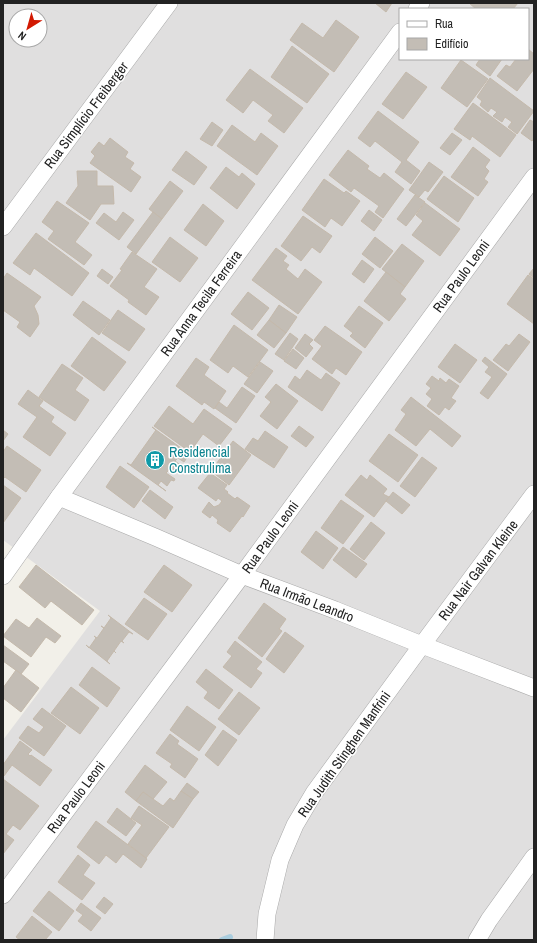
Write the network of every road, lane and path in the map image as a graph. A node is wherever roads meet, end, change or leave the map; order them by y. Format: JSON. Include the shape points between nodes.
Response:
{"nodes":[{"id":1,"x":169,"y":3,"type":"edge"},
{"id":2,"x":399,"y":33,"type":"edge"},
{"id":3,"x":534,"y":177,"type":"edge"},
{"id":4,"x":3,"y":227,"type":"edge"},
{"id":5,"x":534,"y":494,"type":"edge"},
{"id":6,"x":59,"y":497,"type":"junction"},
{"id":7,"x":242,"y":575,"type":"junction"},
{"id":8,"x":3,"y":576,"type":"edge"},
{"id":9,"x":422,"y":645,"type":"junction"},
{"id":10,"x":534,"y":688,"type":"edge"},
{"id":11,"x":534,"y":857,"type":"edge"},
{"id":12,"x":3,"y":895,"type":"edge"},
{"id":13,"x":265,"y":940,"type":"edge"},
{"id":14,"x":477,"y":940,"type":"edge"}],
"edges":[{"from":1,"to":4,"type":"street","name":"Rua Simplício Freiberger"},
{"from":2,"to":6,"type":"street","name":"Rua Anna Tecila Ferreira"},
{"from":3,"to":7,"type":"street","name":"Rua Paulo Leoni"},
{"from":5,"to":9,"type":"street","name":"Rua Nair Galvan Kleine"},
{"from":6,"to":7,"type":"street","name":"Rua Irmão Leandro"},
{"from":6,"to":8,"type":"street","name":"Rua Anna Tecila Ferreira"},
{"from":7,"to":9,"type":"street","name":"Rua Irmão Leandro"},
{"from":7,"to":12,"type":"street","name":"Rua Paulo Leoni"},
{"from":9,"to":10,"type":"street","name":"Rua Irmão Leandro"},
{"from":9,"to":13,"type":"street","name":"Rua Judith Stinghen Manfrini","via":[[314,793],[295,825],[280,860],[267,914]]},
{"from":11,"to":14,"type":"street"}]}
